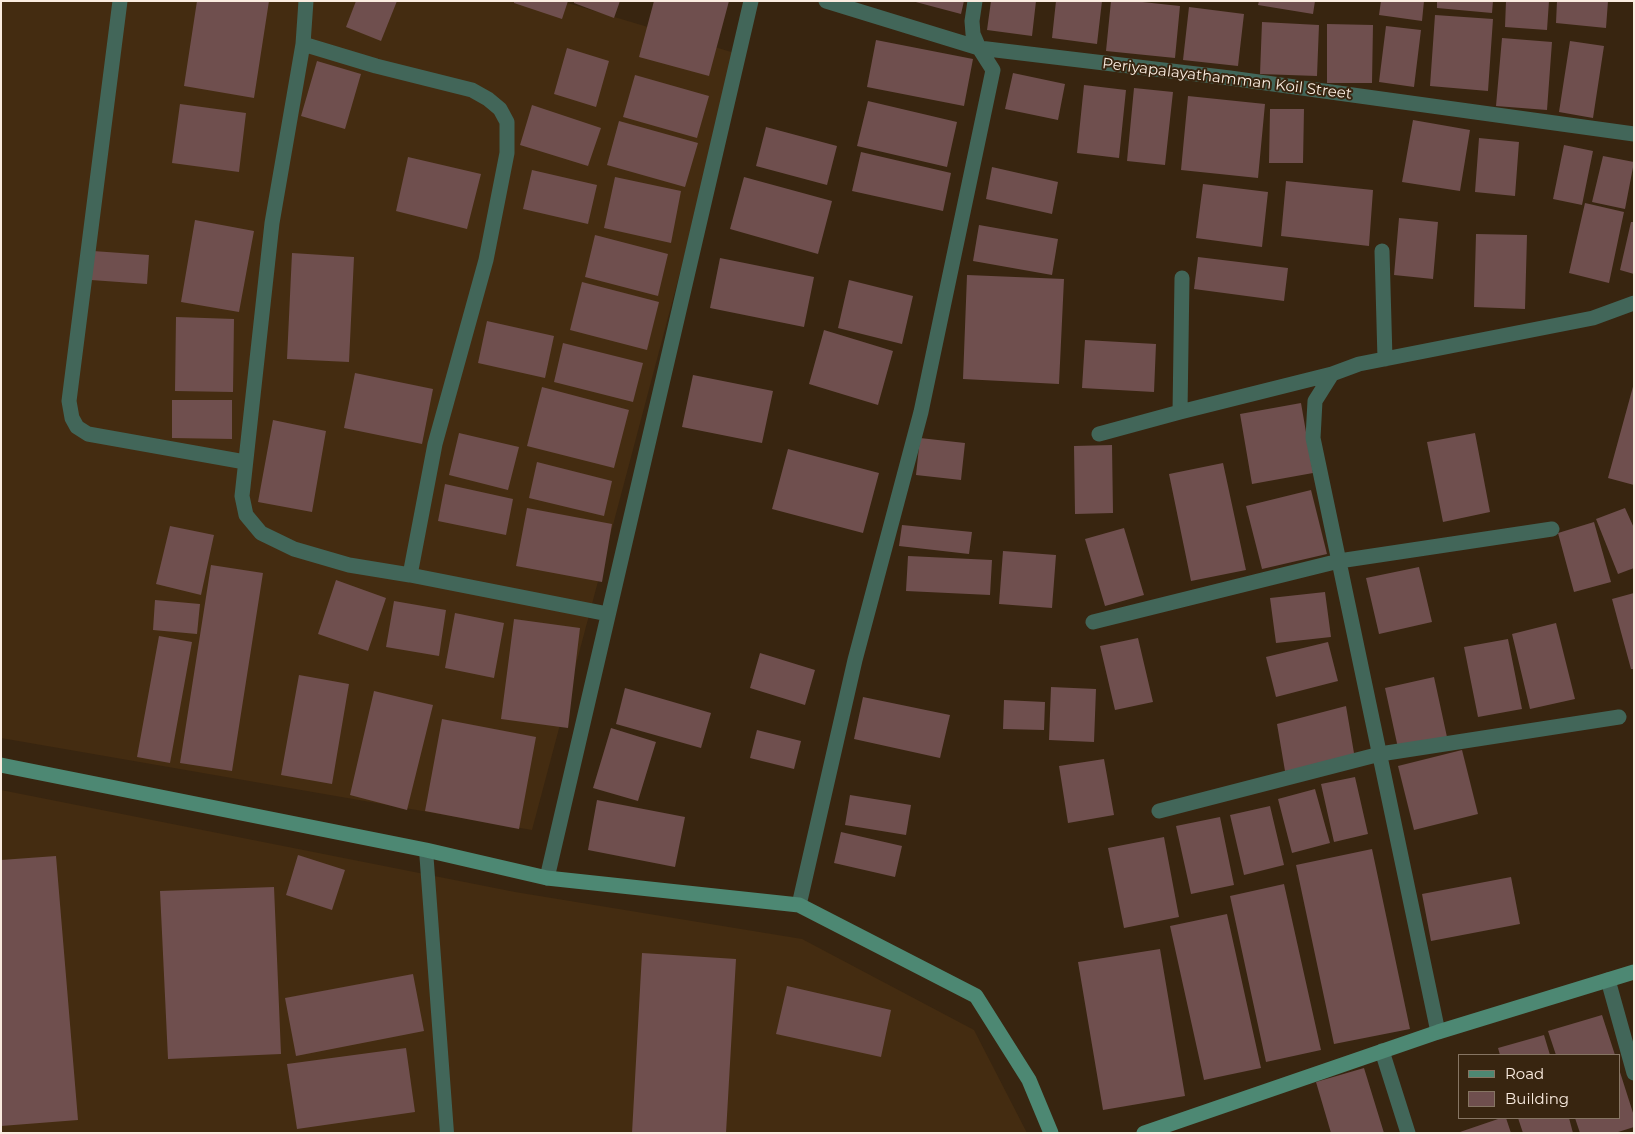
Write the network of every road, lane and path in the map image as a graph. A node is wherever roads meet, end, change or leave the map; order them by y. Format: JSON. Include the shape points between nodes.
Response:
{"nodes":[{"id":1,"x":120,"y":1,"type":"edge"},
{"id":2,"x":306,"y":1,"type":"edge"},
{"id":3,"x":751,"y":1,"type":"edge"},
{"id":4,"x":826,"y":1,"type":"edge"},
{"id":5,"x":975,"y":1,"type":"edge"},
{"id":6,"x":303,"y":44,"type":"junction"},
{"id":7,"x":978,"y":48,"type":"junction"},
{"id":8,"x":1634,"y":134,"type":"edge"},
{"id":9,"x":1382,"y":251,"type":"dead end"},
{"id":10,"x":1182,"y":278,"type":"dead end"},
{"id":11,"x":1634,"y":304,"type":"edge"},
{"id":12,"x":1385,"y":359,"type":"junction"},
{"id":13,"x":1332,"y":374,"type":"junction"},
{"id":14,"x":1180,"y":412,"type":"junction"},
{"id":15,"x":1099,"y":434,"type":"dead end"},
{"id":16,"x":245,"y":462,"type":"junction"},
{"id":17,"x":1552,"y":529,"type":"dead end"},
{"id":18,"x":1339,"y":561,"type":"junction"},
{"id":19,"x":410,"y":575,"type":"junction"},
{"id":20,"x":608,"y":614,"type":"junction"},
{"id":21,"x":1093,"y":622,"type":"dead end"},
{"id":22,"x":1619,"y":718,"type":"dead end"},
{"id":23,"x":1380,"y":754,"type":"junction"},
{"id":24,"x":1,"y":765,"type":"edge"},
{"id":25,"x":1159,"y":811,"type":"dead end"},
{"id":26,"x":426,"y":850,"type":"junction"},
{"id":27,"x":547,"y":878,"type":"junction"},
{"id":28,"x":800,"y":906,"type":"junction"},
{"id":29,"x":1634,"y":972,"type":"edge"},
{"id":30,"x":1608,"y":980,"type":"junction"},
{"id":31,"x":1438,"y":1032,"type":"junction"},
{"id":32,"x":1382,"y":1051,"type":"junction"},
{"id":33,"x":1634,"y":1074,"type":"edge"},
{"id":34,"x":448,"y":1133,"type":"edge"},
{"id":35,"x":1051,"y":1133,"type":"edge"},
{"id":36,"x":1144,"y":1133,"type":"edge"},
{"id":37,"x":1408,"y":1133,"type":"edge"}],
"edges":[{"from":1,"to":16,"type":"street","via":[[69,402],[72,418],[77,427],[88,434]]},
{"from":2,"to":6,"type":"street"},
{"from":3,"to":20,"type":"street"},
{"from":4,"to":7,"type":"street","name":"Periyapalayathamman Koil Street"},
{"from":5,"to":7,"type":"street","via":[[972,34]]},
{"from":6,"to":16,"type":"street","via":[[272,223]]},
{"from":6,"to":19,"type":"street","via":[[472,90],[500,109],[507,122],[507,153],[486,260],[435,444]]},
{"from":7,"to":8,"type":"street","name":"Periyapalayathamman Koil Street","via":[[1240,79]]},
{"from":7,"to":28,"type":"street","via":[[993,70],[921,412],[855,660]]},
{"from":9,"to":12,"type":"street"},
{"from":10,"to":14,"type":"street"},
{"from":11,"to":12,"type":"street","via":[[1593,318]]},
{"from":12,"to":13,"type":"street"},
{"from":13,"to":14,"type":"street"},
{"from":13,"to":18,"type":"street","via":[[1315,400],[1313,438]]},
{"from":14,"to":15,"type":"street"},
{"from":16,"to":19,"type":"street","via":[[242,496],[246,515],[261,533],[294,549],[349,564]]},
{"from":17,"to":18,"type":"street"},
{"from":18,"to":21,"type":"street"},
{"from":18,"to":23,"type":"street"},
{"from":19,"to":20,"type":"street"},
{"from":20,"to":27,"type":"street"},
{"from":22,"to":23,"type":"street"},
{"from":23,"to":25,"type":"street"},
{"from":23,"to":31,"type":"street"},
{"from":24,"to":26,"type":"street"},
{"from":26,"to":27,"type":"street"},
{"from":26,"to":34,"type":"lane"},
{"from":27,"to":28,"type":"street"},
{"from":28,"to":35,"type":"street","via":[[976,996],[1029,1080]]},
{"from":29,"to":30,"type":"street"},
{"from":30,"to":31,"type":"street"},
{"from":30,"to":33,"type":"street"},
{"from":31,"to":32,"type":"street"},
{"from":32,"to":36,"type":"street"},
{"from":32,"to":37,"type":"street"}]}
